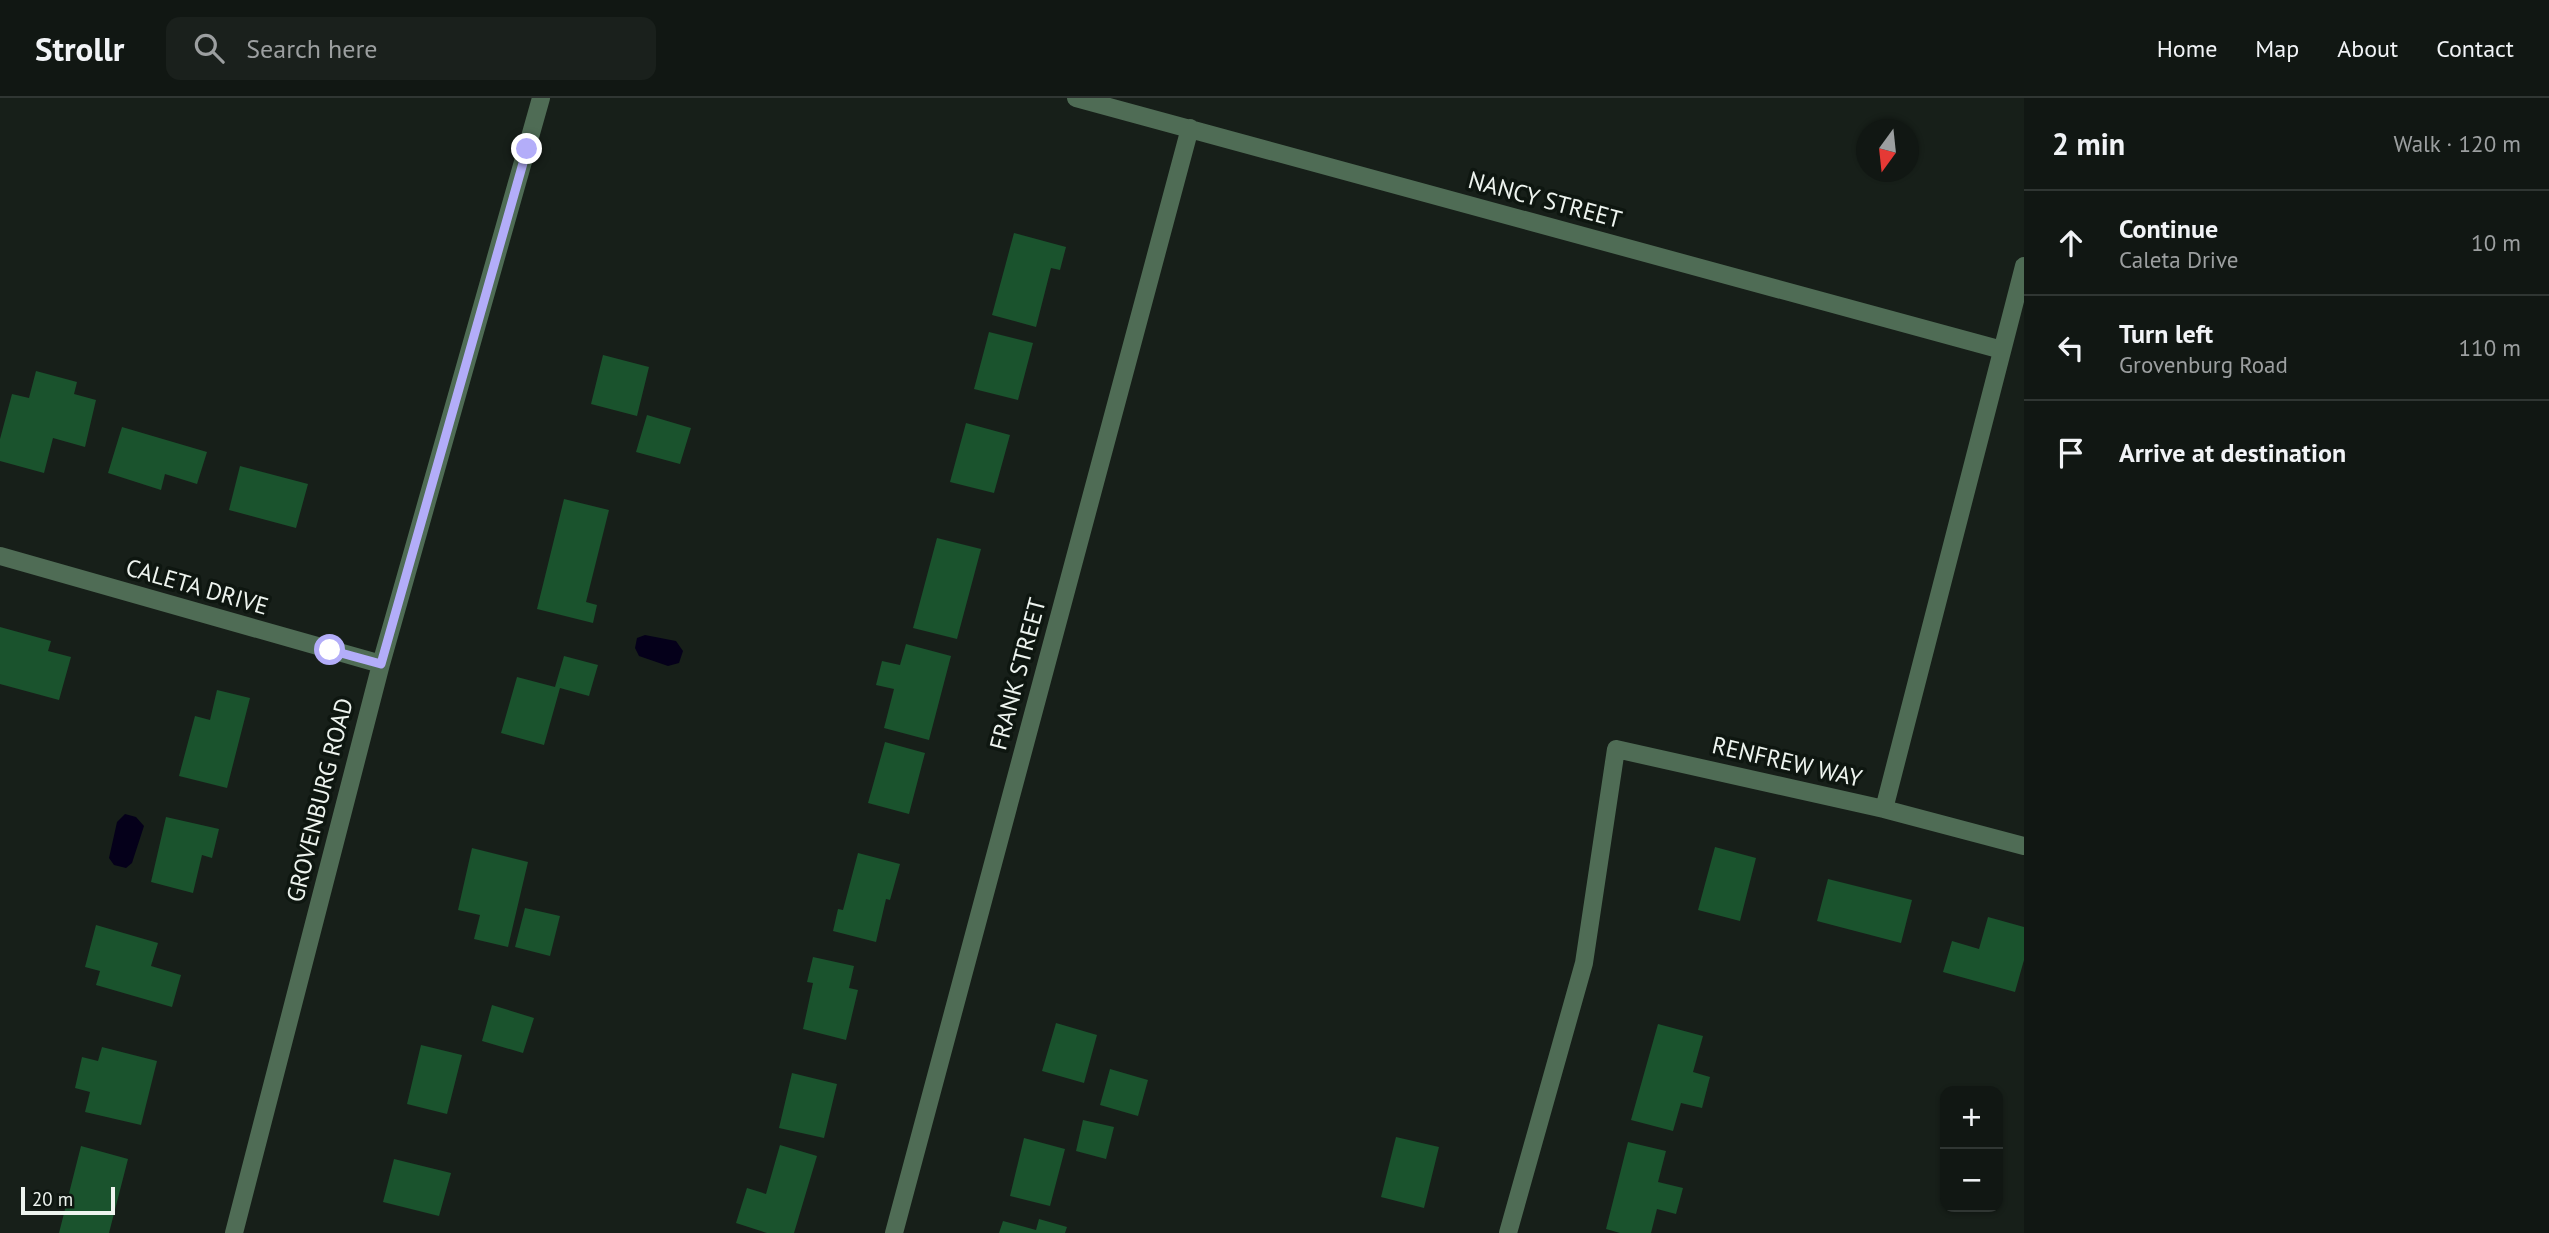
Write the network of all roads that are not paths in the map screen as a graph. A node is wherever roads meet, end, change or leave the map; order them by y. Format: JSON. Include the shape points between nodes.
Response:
{"nodes":[{"id":1,"x":541,"y":98,"type":"edge"},
{"id":2,"x":1076,"y":98,"type":"edge"},
{"id":3,"x":1190,"y":128,"type":"junction"},
{"id":4,"x":2024,"y":266,"type":"edge"},
{"id":5,"x":2002,"y":350,"type":"junction"},
{"id":6,"x":0,"y":556,"type":"edge"},
{"id":7,"x":381,"y":664,"type":"junction"},
{"id":8,"x":1884,"y":809,"type":"junction"},
{"id":9,"x":2024,"y":846,"type":"edge"},
{"id":10,"x":234,"y":1233,"type":"edge"},
{"id":11,"x":894,"y":1233,"type":"edge"},
{"id":12,"x":1508,"y":1233,"type":"edge"}],
"edges":[{"from":1,"to":7,"type":"street","name":"GROVENBURG ROAD"},
{"from":2,"to":3,"type":"street","name":"NANCY STREET"},
{"from":3,"to":5,"type":"street","name":"NANCY STREET"},
{"from":3,"to":11,"type":"street","name":"FRANK STREET"},
{"from":4,"to":5,"type":"street","name":"RENFREW WAY"},
{"from":5,"to":8,"type":"street","name":"RENFREW WAY"},
{"from":6,"to":7,"type":"street","name":"CALETA DRIVE"},
{"from":7,"to":10,"type":"street","name":"GROVENBURG ROAD"},
{"from":8,"to":9,"type":"street"},
{"from":8,"to":12,"type":"street","name":"RENFREW WAY","via":[[1616,749],[1584,963]]}]}
